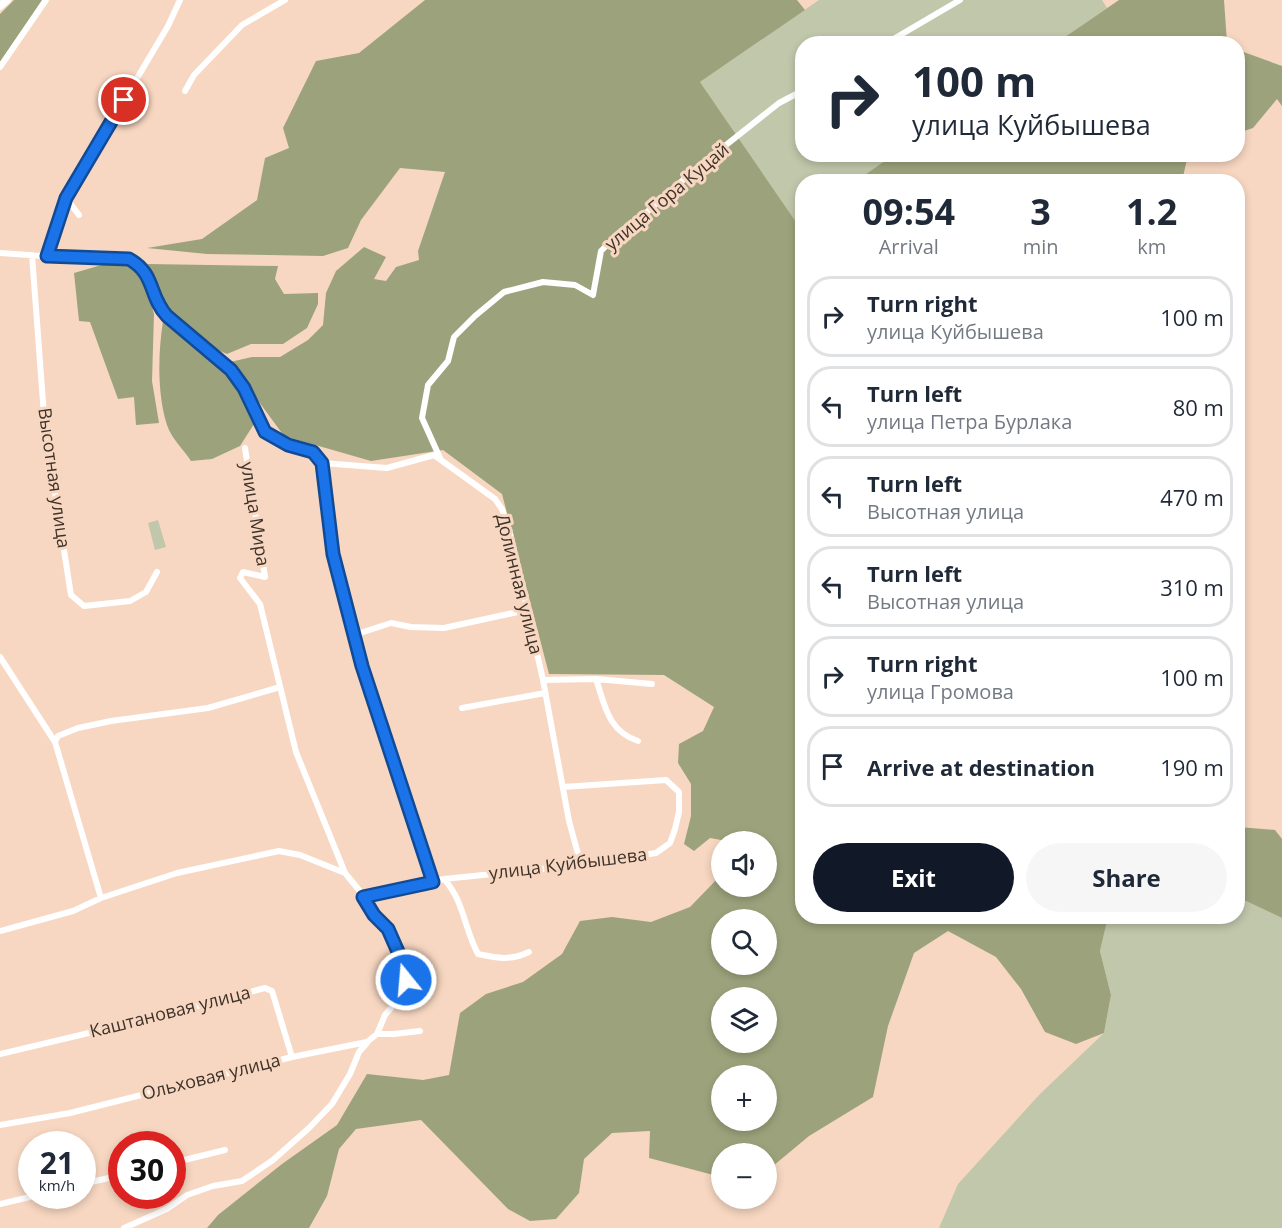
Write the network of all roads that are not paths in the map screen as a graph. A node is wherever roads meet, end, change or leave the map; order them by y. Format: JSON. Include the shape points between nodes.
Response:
{"nodes":[{"id":1,"x":46,"y":0,"type":"edge"},
{"id":2,"x":180,"y":0,"type":"edge"},
{"id":3,"x":285,"y":0,"type":"edge"},
{"id":4,"x":960,"y":0,"type":"edge"},
{"id":5,"x":899,"y":36,"type":"edge"},
{"id":6,"x":0,"y":67,"type":"edge"},
{"id":7,"x":186,"y":91,"type":"dead end"},
{"id":8,"x":795,"y":95,"type":"edge"},
{"id":9,"x":66,"y":198,"type":"junction"},
{"id":10,"x":79,"y":215,"type":"dead end"},
{"id":11,"x":0,"y":253,"type":"edge"},
{"id":12,"x":32,"y":255,"type":"junction"},
{"id":13,"x":47,"y":256,"type":"junction"},
{"id":14,"x":245,"y":448,"type":"dead end"},
{"id":15,"x":441,"y":458,"type":"junction"},
{"id":16,"x":322,"y":463,"type":"junction"},
{"id":17,"x":157,"y":572,"type":"dead end"},
{"id":18,"x":527,"y":610,"type":"junction"},
{"id":19,"x":354,"y":635,"type":"junction"},
{"id":20,"x":0,"y":657,"type":"edge"},
{"id":21,"x":596,"y":679,"type":"junction"},
{"id":22,"x":543,"y":680,"type":"junction"},
{"id":23,"x":652,"y":684,"type":"dead end"},
{"id":24,"x":280,"y":687,"type":"junction"},
{"id":25,"x":545,"y":693,"type":"junction"},
{"id":26,"x":462,"y":708,"type":"dead end"},
{"id":27,"x":638,"y":741,"type":"dead end"},
{"id":28,"x":56,"y":742,"type":"junction"},
{"id":29,"x":562,"y":787,"type":"junction"},
{"id":30,"x":581,"y":865,"type":"junction"},
{"id":31,"x":345,"y":873,"type":"junction"},
{"id":32,"x":444,"y":879,"type":"junction"},
{"id":33,"x":433,"y":882,"type":"junction"},
{"id":34,"x":363,"y":897,"type":"junction"},
{"id":35,"x":101,"y":898,"type":"junction"},
{"id":36,"x":0,"y":931,"type":"edge"},
{"id":37,"x":529,"y":952,"type":"dead end"},
{"id":38,"x":420,"y":1031,"type":"dead end"},
{"id":39,"x":376,"y":1034,"type":"junction"},
{"id":40,"x":368,"y":1042,"type":"junction"},
{"id":41,"x":0,"y":1054,"type":"edge"},
{"id":42,"x":292,"y":1057,"type":"junction"},
{"id":43,"x":0,"y":1125,"type":"edge"},
{"id":44,"x":225,"y":1150,"type":"dead end"},
{"id":45,"x":186,"y":1160,"type":"edge"},
{"id":46,"x":18,"y":1200,"type":"edge"},
{"id":47,"x":0,"y":1204,"type":"edge"},
{"id":48,"x":124,"y":1228,"type":"edge"}],
"edges":[{"from":1,"to":6,"type":"street"},
{"from":2,"to":9,"type":"street"},
{"from":3,"to":7,"type":"street","via":[[242,25],[194,75]]},
{"from":4,"to":5,"type":"street"},
{"from":8,"to":15,"type":"street","name":"улица Гора Куцай","via":[[779,103],[692,171],[619,233],[601,251],[593,296],[574,285],[543,282],[504,292],[475,315],[454,337],[448,360],[428,385],[422,418]]},
{"from":9,"to":10,"type":"street"},
{"from":9,"to":13,"type":"street"},
{"from":11,"to":12,"type":"street"},
{"from":12,"to":13,"type":"street"},
{"from":12,"to":17,"type":"street","name":"Высотная улица","via":[[45,429],[71,595],[84,606],[130,601],[146,592]]},
{"from":13,"to":16,"type":"street","via":[[129,259],[138,264],[146,272],[162,311],[231,370],[265,432],[288,445],[313,452]]},
{"from":14,"to":24,"type":"street","name":"улица Мира","via":[[265,578],[243,572],[240,578],[260,604]]},
{"from":15,"to":16,"type":"street","via":[[434,455],[387,468]]},
{"from":15,"to":18,"type":"street","name":"Долинная улица","via":[[495,499],[502,509]]},
{"from":16,"to":19,"type":"street","via":[[333,554]]},
{"from":18,"to":19,"type":"street","via":[[444,628],[391,623]]},
{"from":18,"to":22,"type":"street","name":"Долинная улица"},
{"from":19,"to":33,"type":"street"},
{"from":20,"to":28,"type":"street"},
{"from":21,"to":22,"type":"street"},
{"from":21,"to":23,"type":"street"},
{"from":21,"to":27,"type":"street","via":[[614,726],[625,737]]},
{"from":22,"to":25,"type":"street","name":"Долинная улица"},
{"from":24,"to":28,"type":"street","via":[[208,708],[78,728],[58,736]]},
{"from":24,"to":31,"type":"street","name":"улица Мира","via":[[296,752]]},
{"from":25,"to":26,"type":"street"},
{"from":25,"to":29,"type":"street","name":"Долинная улица"},
{"from":28,"to":35,"type":"street"},
{"from":29,"to":30,"type":"street","name":"Долинная улица"},
{"from":29,"to":30,"type":"street","name":"улица Куйбышева","via":[[666,780],[679,792],[680,812],[670,843],[656,853]]},
{"from":30,"to":32,"type":"street","name":"улица Куйбышева"},
{"from":31,"to":34,"type":"street"},
{"from":31,"to":35,"type":"street","via":[[279,851],[177,873]]},
{"from":32,"to":33,"type":"street","name":"улица Куйбышева"},
{"from":32,"to":37,"type":"street","via":[[459,900],[478,954],[516,959]]},
{"from":33,"to":34,"type":"street","name":"улица Куйбышева"},
{"from":34,"to":39,"type":"street","via":[[388,929],[406,980],[402,995],[385,1015]]},
{"from":35,"to":36,"type":"street"},
{"from":38,"to":39,"type":"street"},
{"from":39,"to":40,"type":"street"},
{"from":40,"to":42,"type":"street","name":"Ольховая улица"},
{"from":40,"to":48,"type":"street","via":[[332,1104],[273,1160],[242,1181],[187,1195],[167,1209]]},
{"from":41,"to":42,"type":"street","name":"Каштановая улица","via":[[265,988],[272,991]]},
{"from":42,"to":43,"type":"street","name":"Ольховая улица","via":[[70,1113]]},
{"from":44,"to":45,"type":"street"},
{"from":46,"to":47,"type":"street"}]}
